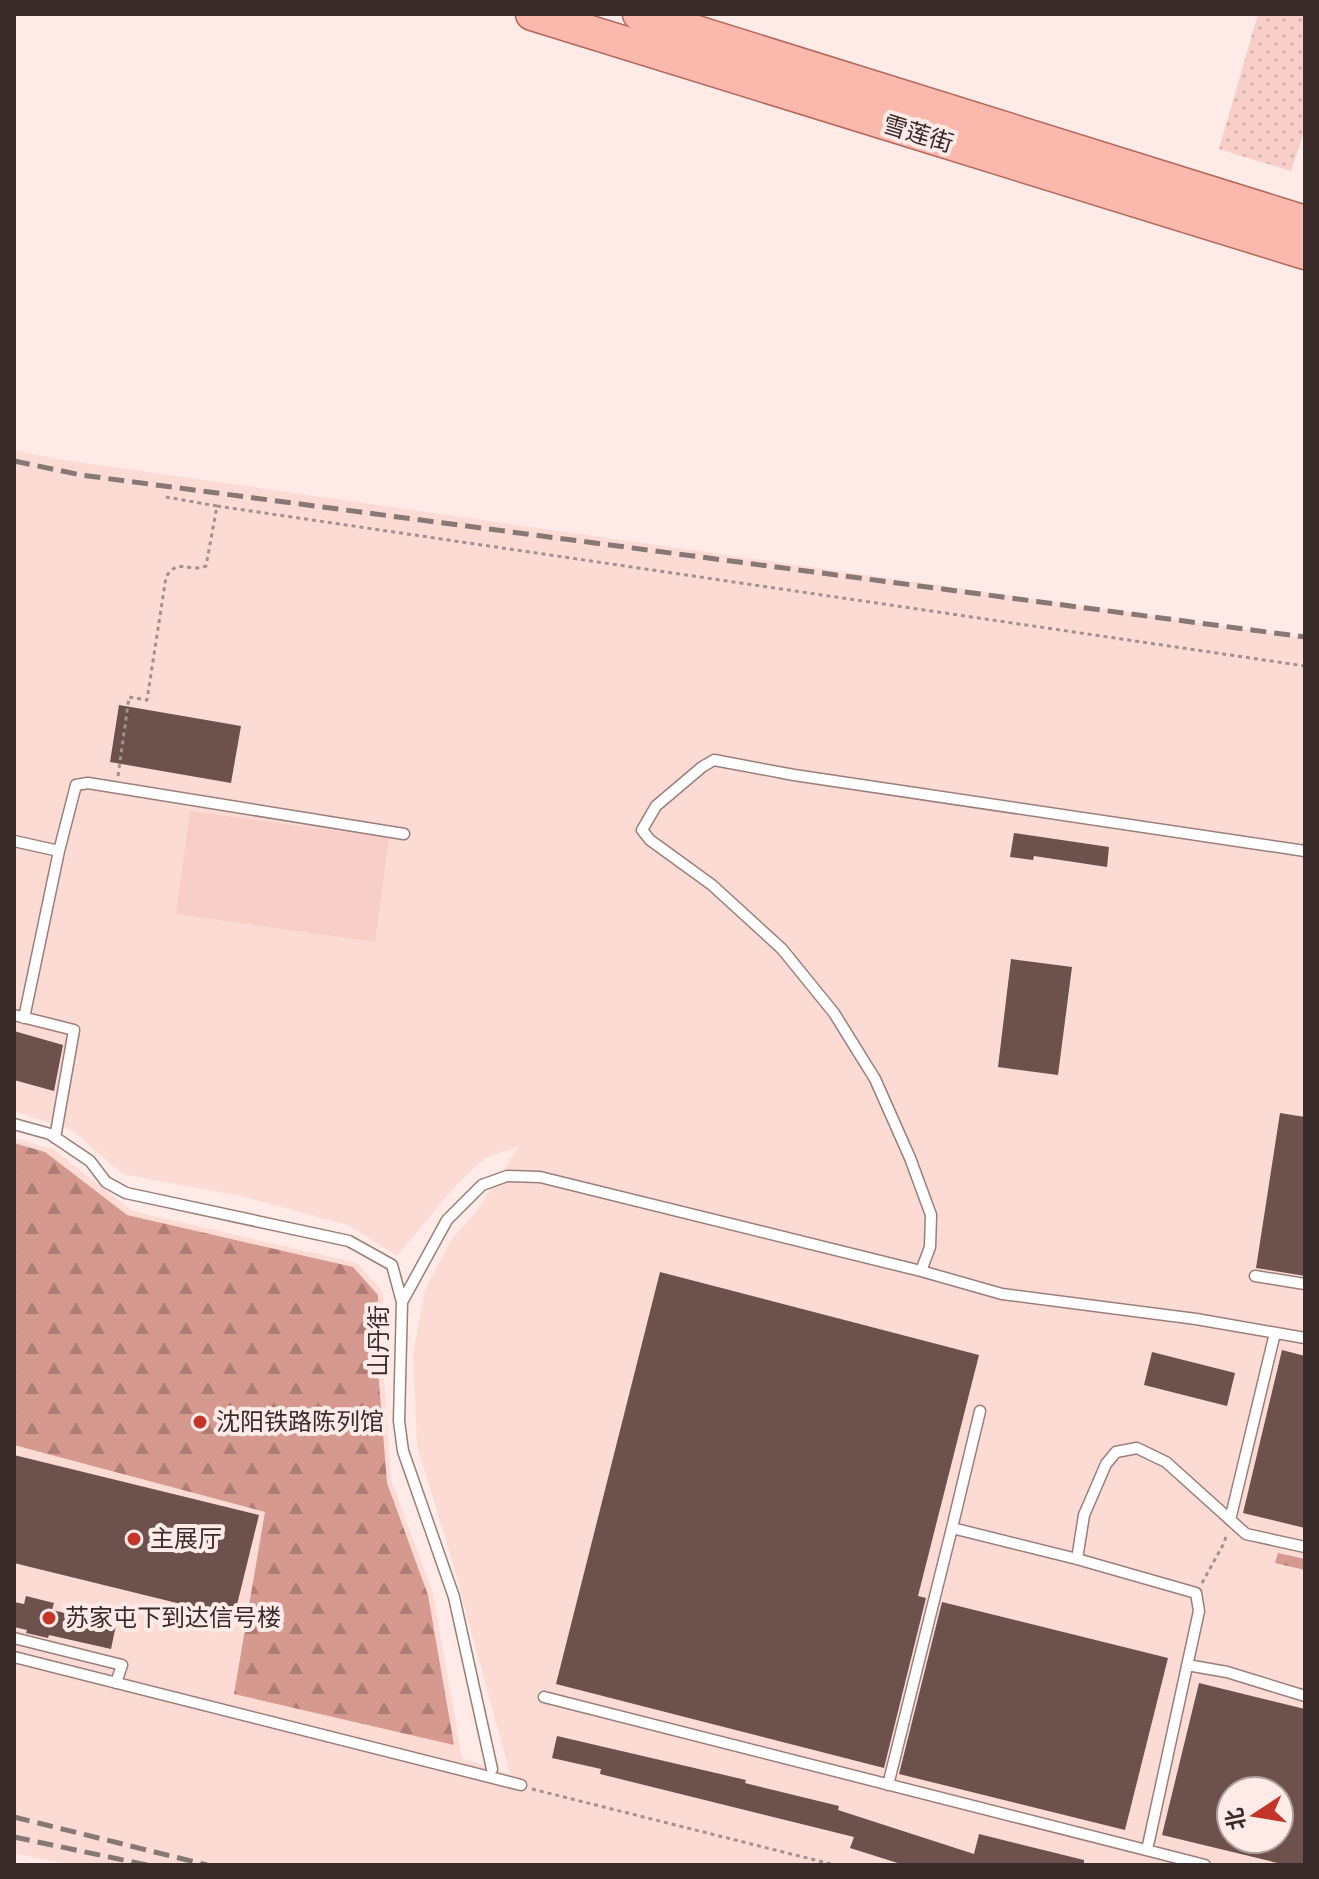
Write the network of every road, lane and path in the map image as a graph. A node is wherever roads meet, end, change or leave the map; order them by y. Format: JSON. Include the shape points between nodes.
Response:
{"nodes":[{"id":1,"x":532,"y":14,"type":"edge"},
{"id":2,"x":639,"y":14,"type":"edge"},
{"id":3,"x":1305,"y":222,"type":"edge"},
{"id":4,"x":1305,"y":253,"type":"edge"},
{"id":5,"x":166,"y":497,"type":"dead end"},
{"id":6,"x":217,"y":506,"type":"junction"},
{"id":7,"x":1305,"y":666,"type":"edge"},
{"id":8,"x":116,"y":787,"type":"junction"},
{"id":9,"x":404,"y":834,"type":"dead end"},
{"id":10,"x":14,"y":841,"type":"edge"},
{"id":11,"x":59,"y":851,"type":"junction"},
{"id":12,"x":1305,"y":851,"type":"edge"},
{"id":13,"x":19,"y":1017,"type":"edge"},
{"id":14,"x":14,"y":1124,"type":"edge"},
{"id":15,"x":55,"y":1138,"type":"junction"},
{"id":16,"x":921,"y":1271,"type":"junction"},
{"id":17,"x":1255,"y":1276,"type":"dead end"},
{"id":18,"x":1305,"y":1284,"type":"edge"},
{"id":19,"x":402,"y":1302,"type":"junction"},
{"id":20,"x":1275,"y":1333,"type":"junction"},
{"id":21,"x":1305,"y":1338,"type":"edge"},
{"id":22,"x":980,"y":1411,"type":"dead end"},
{"id":23,"x":1230,"y":1520,"type":"junction"},
{"id":24,"x":952,"y":1528,"type":"junction"},
{"id":25,"x":1305,"y":1547,"type":"edge"},
{"id":26,"x":1077,"y":1559,"type":"junction"},
{"id":27,"x":1196,"y":1593,"type":"junction"},
{"id":28,"x":16,"y":1638,"type":"edge"},
{"id":29,"x":14,"y":1654,"type":"edge"},
{"id":30,"x":1187,"y":1665,"type":"junction"},
{"id":31,"x":116,"y":1683,"type":"junction"},
{"id":32,"x":1305,"y":1696,"type":"edge"},
{"id":33,"x":544,"y":1697,"type":"dead end"},
{"id":34,"x":492,"y":1769,"type":"dead end"},
{"id":35,"x":521,"y":1785,"type":"joint"},
{"id":36,"x":888,"y":1785,"type":"junction"},
{"id":37,"x":1147,"y":1850,"type":"junction"},
{"id":38,"x":835,"y":1865,"type":"edge"},
{"id":39,"x":1205,"y":1865,"type":"edge"}],
"edges":[{"from":1,"to":4,"type":"main road","name":"雪莲街"},
{"from":2,"to":3,"type":"main road","name":"雪莲街"},
{"from":5,"to":6,"type":"path"},
{"from":6,"to":7,"type":"path"},
{"from":6,"to":8,"type":"path","via":[[206,566],[178,566],[166,577],[147,700],[129,697]]},
{"from":8,"to":9,"type":"lane"},
{"from":8,"to":11,"type":"lane","via":[[76,785]]},
{"from":10,"to":11,"type":"lane"},
{"from":11,"to":13,"type":"lane"},
{"from":12,"to":16,"type":"lane","via":[[714,760],[656,806],[642,830],[650,840],[712,885],[782,949],[834,1013],[875,1079],[931,1215],[930,1247]]},
{"from":13,"to":15,"type":"lane","via":[[74,1030]]},
{"from":14,"to":15,"type":"lane","name":"山丹街"},
{"from":15,"to":19,"type":"lane","name":"山丹街","via":[[126,1193],[349,1241],[392,1265]]},
{"from":16,"to":19,"type":"lane","via":[[540,1177],[507,1176],[482,1185],[447,1220]]},
{"from":16,"to":20,"type":"lane","via":[[1002,1294]]},
{"from":17,"to":18,"type":"lane"},
{"from":19,"to":34,"type":"lane","name":"山丹街","via":[[403,1451],[454,1597]]},
{"from":20,"to":21,"type":"lane"},
{"from":20,"to":23,"type":"lane"},
{"from":22,"to":24,"type":"lane"},
{"from":23,"to":25,"type":"lane","via":[[1246,1534]]},
{"from":23,"to":26,"type":"lane","via":[[1166,1462],[1137,1448],[1116,1452],[1084,1515]]},
{"from":23,"to":27,"type":"path","via":[[1224,1543]]},
{"from":24,"to":26,"type":"lane"},
{"from":24,"to":36,"type":"lane"},
{"from":26,"to":27,"type":"lane"},
{"from":27,"to":30,"type":"lane","via":[[1199,1611]]},
{"from":28,"to":29,"type":"lane"},
{"from":28,"to":31,"type":"lane","via":[[122,1665]]},
{"from":29,"to":31,"type":"lane"},
{"from":30,"to":32,"type":"lane"},
{"from":30,"to":37,"type":"lane"},
{"from":31,"to":35,"type":"lane"},
{"from":33,"to":36,"type":"lane"},
{"from":35,"to":38,"type":"path"},
{"from":36,"to":37,"type":"lane"},
{"from":37,"to":39,"type":"lane"}]}
